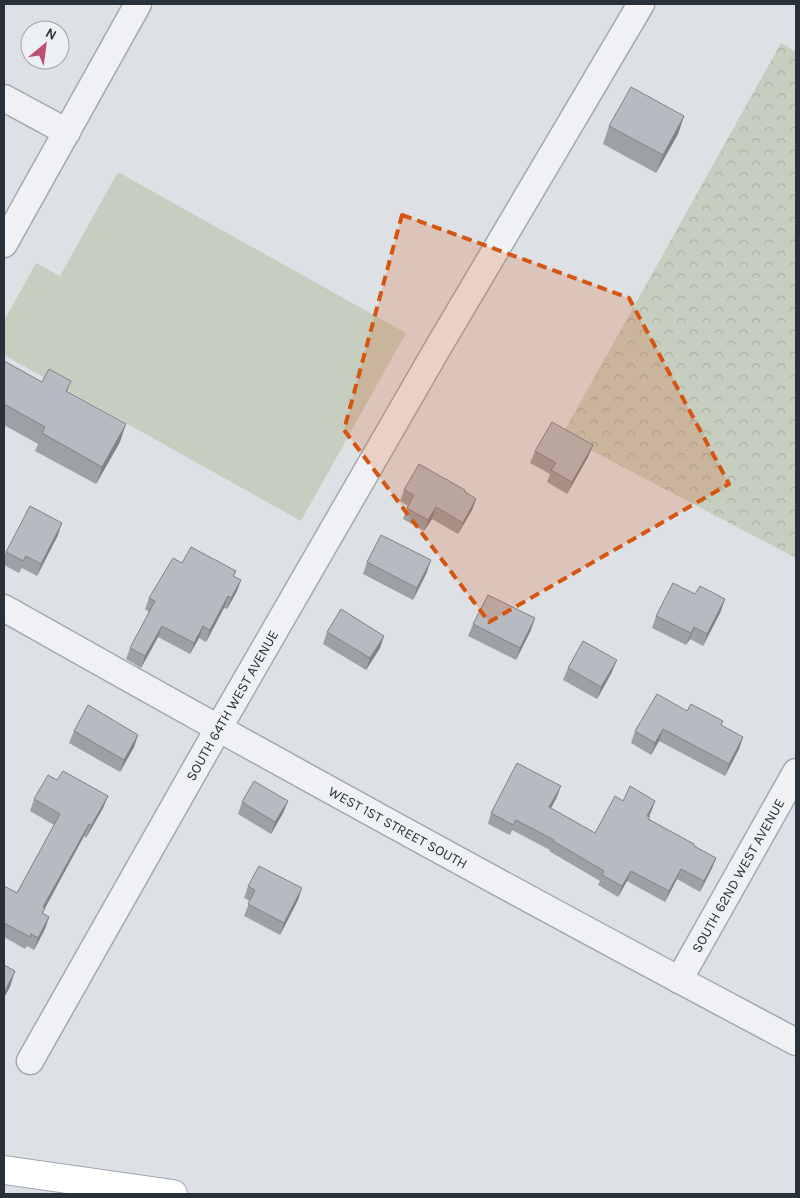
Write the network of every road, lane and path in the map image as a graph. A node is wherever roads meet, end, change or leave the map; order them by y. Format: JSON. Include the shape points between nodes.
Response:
{"nodes":[{"id":1,"x":138,"y":4,"type":"edge"},
{"id":2,"x":641,"y":4,"type":"edge"},
{"id":3,"x":4,"y":98,"type":"edge"},
{"id":4,"x":67,"y":132,"type":"junction"},
{"id":5,"x":4,"y":244,"type":"edge"},
{"id":6,"x":4,"y":608,"type":"edge"},
{"id":7,"x":218,"y":729,"type":"junction"},
{"id":8,"x":796,"y":772,"type":"edge"},
{"id":9,"x":679,"y":980,"type":"junction"},
{"id":10,"x":796,"y":1042,"type":"edge"},
{"id":11,"x":30,"y":1061,"type":"dead end"},
{"id":12,"x":4,"y":1170,"type":"edge"},
{"id":13,"x":173,"y":1194,"type":"edge"}],
"edges":[{"from":1,"to":4,"type":"street"},
{"from":2,"to":7,"type":"street","name":"SOUTH 64TH WEST AVENUE"},
{"from":3,"to":4,"type":"street"},
{"from":4,"to":5,"type":"street"},
{"from":6,"to":7,"type":"street","name":"WEST 1ST STREET SOUTH"},
{"from":7,"to":9,"type":"street","name":"WEST 1ST STREET SOUTH"},
{"from":7,"to":11,"type":"street","name":"SOUTH 64TH WEST AVENUE"},
{"from":8,"to":9,"type":"street","name":"SOUTH 62ND WEST AVENUE"},
{"from":9,"to":10,"type":"street","name":"WEST 1ST STREET SOUTH"},
{"from":12,"to":13,"type":"main road"}]}
